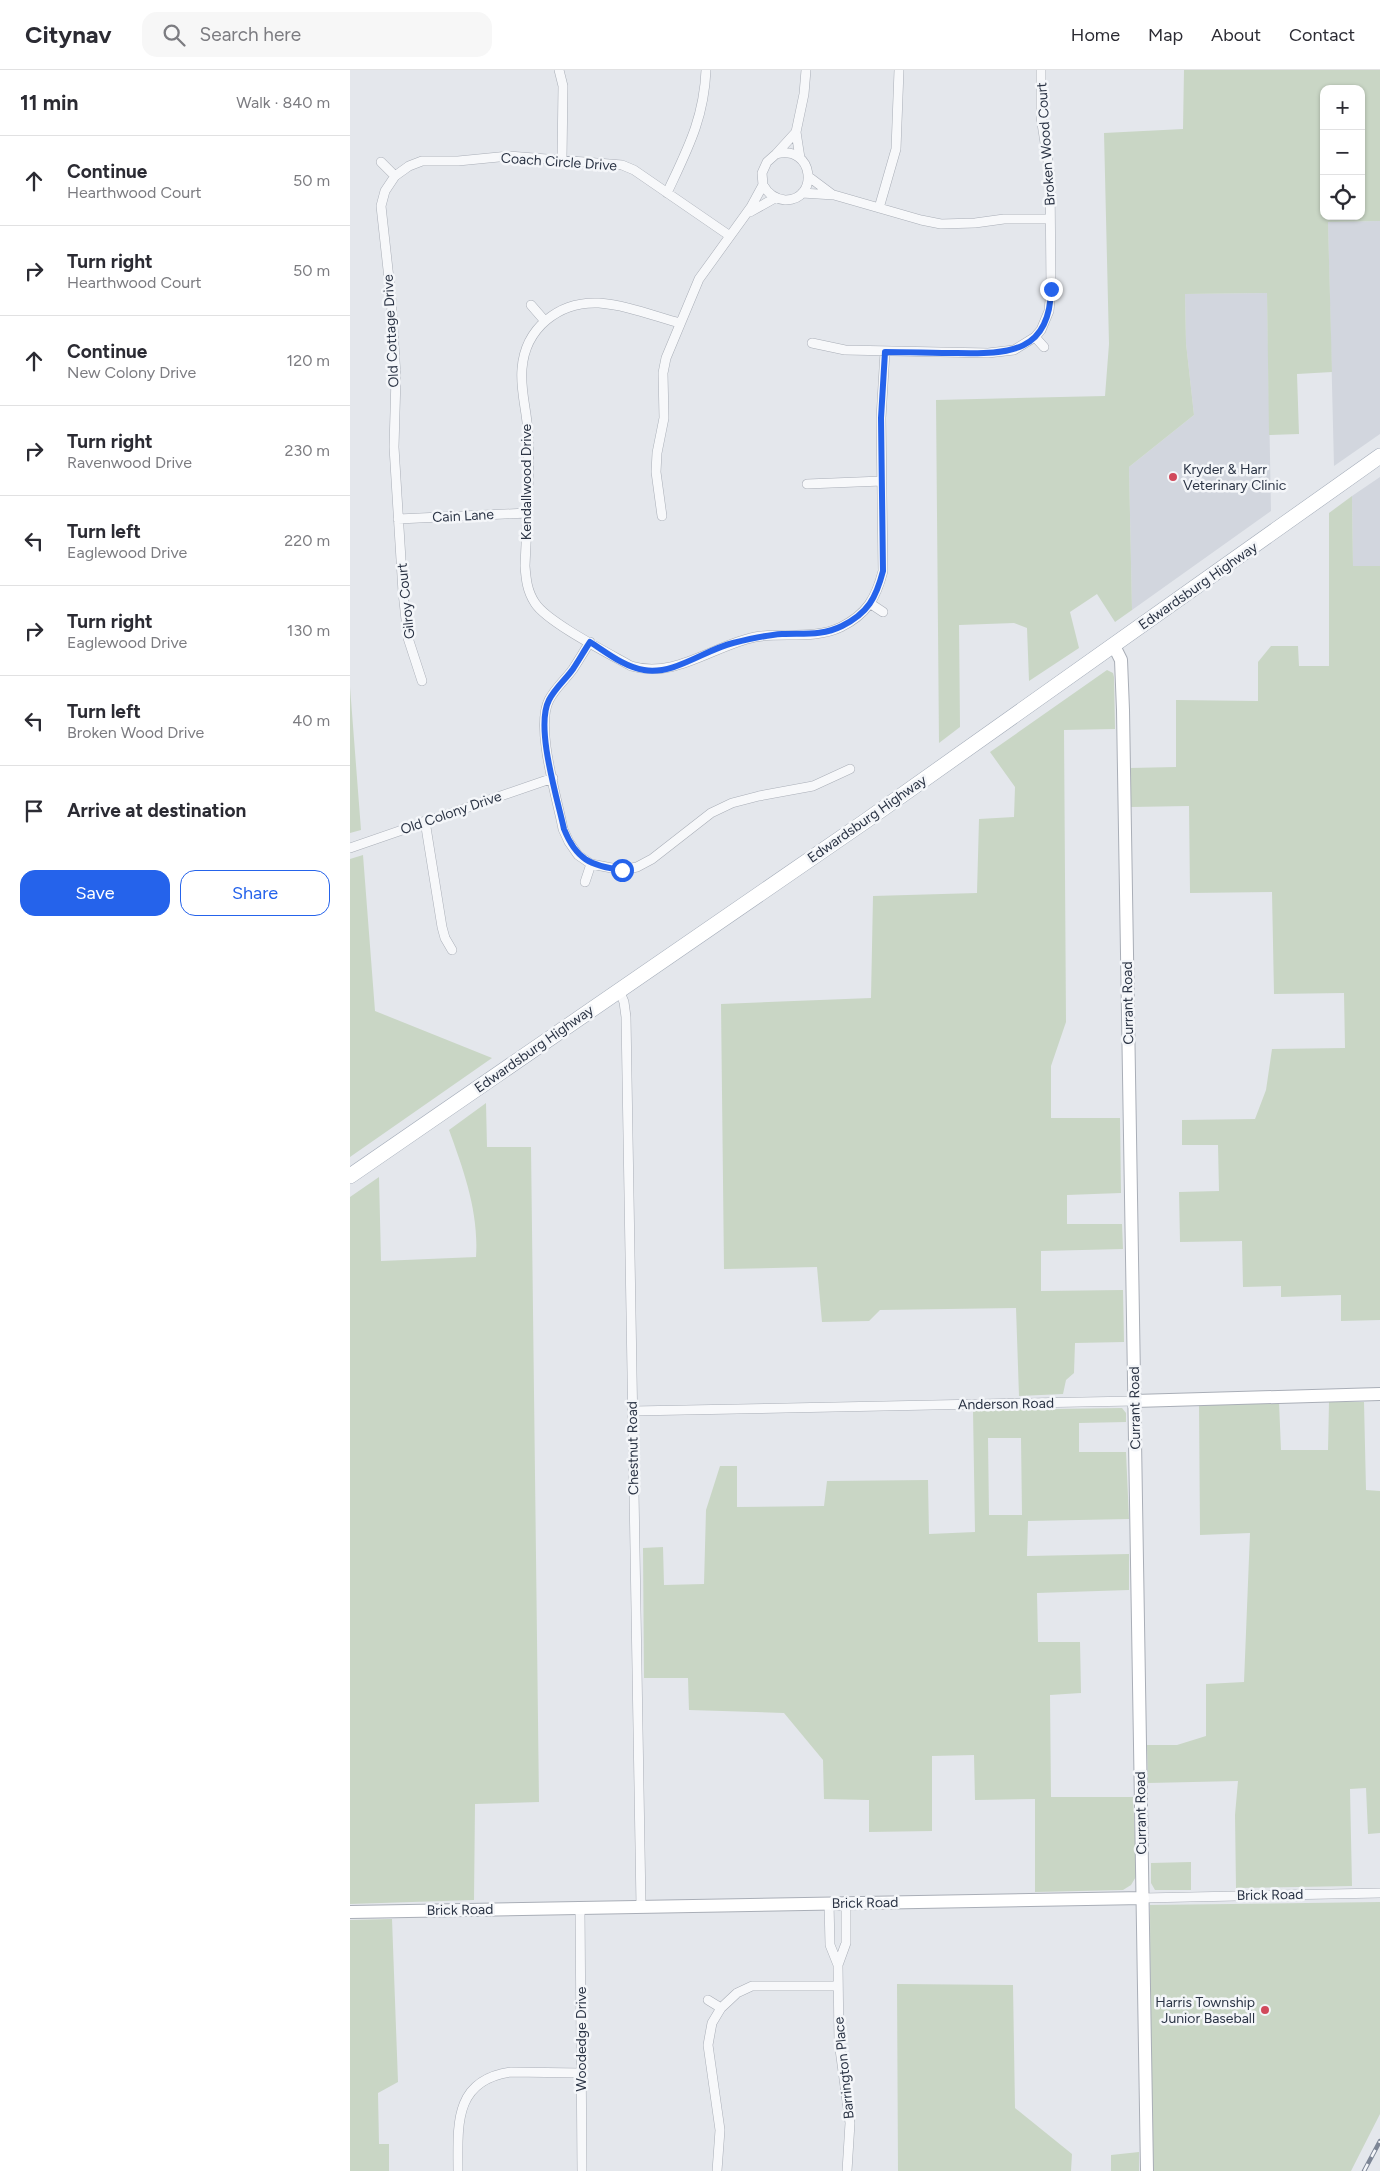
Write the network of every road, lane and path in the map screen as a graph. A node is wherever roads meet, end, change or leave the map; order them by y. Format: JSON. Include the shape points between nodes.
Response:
{"nodes":[{"id":1,"x":559,"y":70,"type":"edge"},
{"id":2,"x":706,"y":70,"type":"edge"},
{"id":3,"x":806,"y":70,"type":"edge"},
{"id":4,"x":899,"y":70,"type":"edge"},
{"id":5,"x":1041,"y":70,"type":"edge"},
{"id":6,"x":796,"y":132,"type":"junction"},
{"id":7,"x":776,"y":154,"type":"junction"},
{"id":8,"x":800,"y":158,"type":"junction"},
{"id":9,"x":562,"y":160,"type":"junction"},
{"id":10,"x":381,"y":162,"type":"dead end"},
{"id":11,"x":395,"y":176,"type":"junction"},
{"id":12,"x":809,"y":177,"type":"junction"},
{"id":13,"x":763,"y":185,"type":"junction"},
{"id":14,"x":668,"y":193,"type":"junction"},
{"id":15,"x":802,"y":193,"type":"junction"},
{"id":16,"x":834,"y":195,"type":"junction"},
{"id":17,"x":775,"y":198,"type":"junction"},
{"id":18,"x":879,"y":208,"type":"junction"},
{"id":19,"x":748,"y":213,"type":"junction"},
{"id":20,"x":1050,"y":219,"type":"junction"},
{"id":21,"x":730,"y":236,"type":"junction"},
{"id":22,"x":531,"y":305,"type":"dead end"},
{"id":23,"x":544,"y":320,"type":"junction"},
{"id":24,"x":680,"y":323,"type":"junction"},
{"id":25,"x":1035,"y":337,"type":"junction"},
{"id":26,"x":812,"y":343,"type":"dead end"},
{"id":27,"x":1044,"y":347,"type":"dead end"},
{"id":28,"x":885,"y":352,"type":"junction"},
{"id":29,"x":1380,"y":456,"type":"edge"},
{"id":30,"x":882,"y":481,"type":"junction"},
{"id":31,"x":807,"y":484,"type":"dead end"},
{"id":32,"x":527,"y":513,"type":"junction"},
{"id":33,"x":662,"y":516,"type":"dead end"},
{"id":34,"x":398,"y":519,"type":"junction"},
{"id":35,"x":871,"y":604,"type":"junction"},
{"id":36,"x":883,"y":612,"type":"dead end"},
{"id":37,"x":590,"y":642,"type":"junction"},
{"id":38,"x":1114,"y":646,"type":"junction"},
{"id":39,"x":422,"y":681,"type":"dead end"},
{"id":40,"x":850,"y":769,"type":"dead end"},
{"id":41,"x":553,"y":778,"type":"junction"},
{"id":42,"x":425,"y":821,"type":"junction"},
{"id":43,"x":350,"y":848,"type":"edge"},
{"id":44,"x":591,"y":864,"type":"junction"},
{"id":45,"x":584,"y":882,"type":"dead end"},
{"id":46,"x":452,"y":950,"type":"dead end"},
{"id":47,"x":619,"y":990,"type":"junction"},
{"id":48,"x":350,"y":1176,"type":"edge"},
{"id":49,"x":1380,"y":1394,"type":"edge"},
{"id":50,"x":1135,"y":1401,"type":"junction"},
{"id":51,"x":633,"y":1411,"type":"junction"},
{"id":52,"x":1380,"y":1893,"type":"edge"},
{"id":53,"x":1143,"y":1898,"type":"junction"},
{"id":54,"x":846,"y":1903,"type":"junction"},
{"id":55,"x":829,"y":1904,"type":"junction"},
{"id":56,"x":641,"y":1906,"type":"junction"},
{"id":57,"x":580,"y":1908,"type":"junction"},
{"id":58,"x":350,"y":1912,"type":"edge"},
{"id":59,"x":838,"y":1964,"type":"junction"},
{"id":60,"x":837,"y":1986,"type":"junction"},
{"id":61,"x":708,"y":2000,"type":"dead end"},
{"id":62,"x":721,"y":2008,"type":"junction"},
{"id":63,"x":581,"y":2072,"type":"junction"},
{"id":64,"x":458,"y":2171,"type":"edge"},
{"id":65,"x":582,"y":2171,"type":"edge"},
{"id":66,"x":717,"y":2171,"type":"edge"},
{"id":67,"x":847,"y":2171,"type":"edge"},
{"id":68,"x":1146,"y":2171,"type":"edge"}],
"edges":[{"from":1,"to":9,"type":"street"},
{"from":2,"to":14,"type":"street","via":[[705,93],[695,133]]},
{"from":3,"to":6,"type":"street"},
{"from":4,"to":18,"type":"street","via":[[896,149]]},
{"from":5,"to":20,"type":"street","name":"Broken Wood Court","via":[[1040,104],[1050,175]]},
{"from":6,"to":7,"type":"street"},
{"from":6,"to":8,"type":"street"},
{"from":7,"to":8,"type":"street","via":[[789,153]]},
{"from":7,"to":13,"type":"street","via":[[764,167]]},
{"from":8,"to":12,"type":"street"},
{"from":9,"to":11,"type":"street","name":"Coach Circle Drive","via":[[509,156],[422,161]]},
{"from":9,"to":14,"type":"street","name":"Coach Circle Drive","via":[[622,166],[634,170]]},
{"from":10,"to":11,"type":"street"},
{"from":11,"to":34,"type":"street","name":"Old Cottage Drive","via":[[385,191],[381,206],[396,377],[394,448]]},
{"from":12,"to":15,"type":"street"},
{"from":12,"to":16,"type":"street"},
{"from":13,"to":17,"type":"street"},
{"from":13,"to":19,"type":"street"},
{"from":14,"to":21,"type":"street","name":"Coach Circle Drive"},
{"from":15,"to":16,"type":"street"},
{"from":15,"to":17,"type":"street","via":[[789,200]]},
{"from":16,"to":18,"type":"street"},
{"from":17,"to":19,"type":"street"},
{"from":18,"to":20,"type":"street","via":[[941,224]]},
{"from":19,"to":21,"type":"street"},
{"from":20,"to":25,"type":"street","name":"Broken Wood Court","via":[[1051,300],[1045,323]]},
{"from":21,"to":24,"type":"street","via":[[699,279]]},
{"from":22,"to":23,"type":"street"},
{"from":23,"to":24,"type":"street","name":"Kendallwood Drive","via":[[571,306],[599,303]]},
{"from":23,"to":32,"type":"street","name":"Kendallwood Drive","via":[[530,340],[522,366],[529,453]]},
{"from":24,"to":33,"type":"street","via":[[663,373],[665,408],[656,472]]},
{"from":25,"to":27,"type":"street"},
{"from":25,"to":28,"type":"street","via":[[1014,350],[1004,352]]},
{"from":26,"to":28,"type":"street","via":[[845,350]]},
{"from":28,"to":30,"type":"street"},
{"from":29,"to":38,"type":"main road","name":"Edwardsburg Highway"},
{"from":30,"to":31,"type":"street"},
{"from":30,"to":35,"type":"street","via":[[883,571]]},
{"from":32,"to":34,"type":"street","name":"Cain Lane"},
{"from":32,"to":37,"type":"street","name":"Kendallwood Drive","via":[[526,581],[530,593],[544,614]]},
{"from":34,"to":39,"type":"street","name":"Gilroy Court","via":[[408,638]]},
{"from":35,"to":36,"type":"street"},
{"from":35,"to":37,"type":"street","name":"Kendallwood Drive","via":[[841,627],[827,632],[755,637],[660,670],[631,666]]},
{"from":37,"to":41,"type":"street","via":[[550,698],[545,712],[546,744]]},
{"from":38,"to":47,"type":"main road","name":"Edwardsburg Highway"},
{"from":38,"to":50,"type":"street","name":"Currant Road","via":[[1121,660],[1123,710]]},
{"from":40,"to":44,"type":"street","via":[[813,786],[725,806],[637,867],[622,870]]},
{"from":41,"to":42,"type":"street","name":"Old Colony Drive"},
{"from":41,"to":44,"type":"street","via":[[569,842],[578,855]]},
{"from":42,"to":43,"type":"street","name":"Old Colony Drive"},
{"from":42,"to":46,"type":"street","via":[[442,926]]},
{"from":44,"to":45,"type":"street"},
{"from":47,"to":48,"type":"main road","name":"Edwardsburg Highway"},
{"from":47,"to":51,"type":"street","name":"Chestnut Road","via":[[626,1017]]},
{"from":49,"to":50,"type":"street","name":"Anderson Road"},
{"from":50,"to":51,"type":"street","name":"Anderson Road"},
{"from":50,"to":53,"type":"street","name":"Currant Road"},
{"from":51,"to":56,"type":"street","name":"Chestnut Road"},
{"from":52,"to":53,"type":"street","name":"Brick Road"},
{"from":53,"to":54,"type":"street","name":"Brick Road"},
{"from":53,"to":68,"type":"street","name":"Currant Road"},
{"from":54,"to":55,"type":"street","name":"Brick Road"},
{"from":54,"to":59,"type":"street","name":"Barrington Place","via":[[846,1943]]},
{"from":55,"to":56,"type":"street","name":"Brick Road"},
{"from":55,"to":59,"type":"street","name":"Barrington Place","via":[[830,1944]]},
{"from":56,"to":57,"type":"street","name":"Brick Road"},
{"from":57,"to":58,"type":"street","name":"Brick Road"},
{"from":57,"to":63,"type":"street","name":"Woodedge Drive"},
{"from":59,"to":60,"type":"street","name":"Barrington Place"},
{"from":60,"to":62,"type":"street","via":[[752,1986],[737,1993]]},
{"from":60,"to":67,"type":"street","name":"Barrington Place","via":[[839,2042],[850,2123]]},
{"from":61,"to":62,"type":"street"},
{"from":62,"to":66,"type":"street","via":[[712,2023],[708,2045],[720,2130]]},
{"from":63,"to":64,"type":"street","via":[[511,2072],[480,2082],[467,2098],[459,2116]]},
{"from":63,"to":65,"type":"street","name":"Woodedge Drive"}]}
